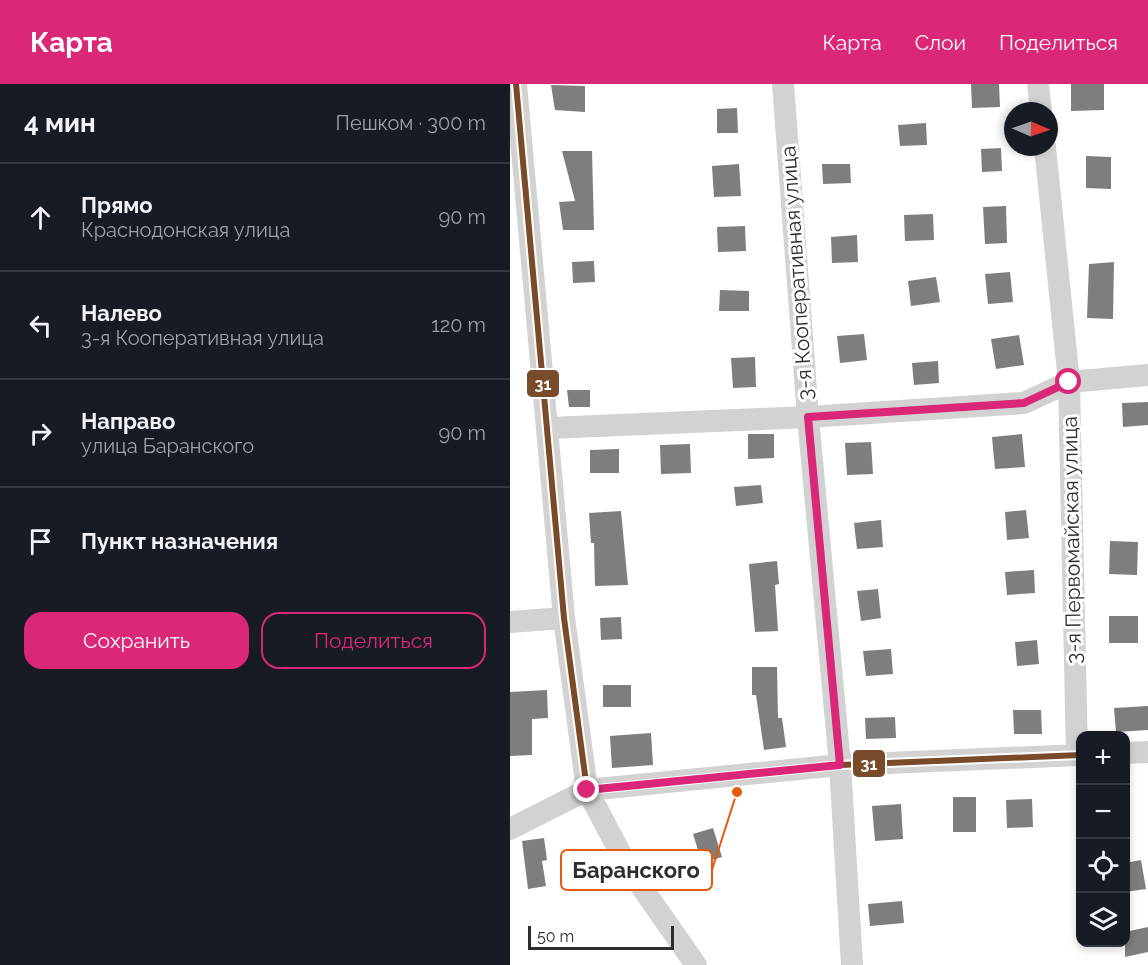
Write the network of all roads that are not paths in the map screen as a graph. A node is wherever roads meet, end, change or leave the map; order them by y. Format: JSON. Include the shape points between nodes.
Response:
{"nodes":[{"id":1,"x":783,"y":84,"type":"edge"},
{"id":2,"x":1038,"y":84,"type":"edge"},
{"id":3,"x":514,"y":89,"type":"edge"},
{"id":4,"x":1040,"y":102,"type":"edge"},
{"id":5,"x":1046,"y":156,"type":"edge"},
{"id":6,"x":1148,"y":375,"type":"edge"},
{"id":7,"x":1069,"y":382,"type":"junction"},
{"id":8,"x":808,"y":417,"type":"junction"},
{"id":9,"x":549,"y":428,"type":"junction"},
{"id":10,"x":564,"y":618,"type":"junction"},
{"id":11,"x":510,"y":622,"type":"edge"},
{"id":12,"x":1077,"y":731,"type":"edge"},
{"id":13,"x":1148,"y":752,"type":"edge"},
{"id":14,"x":1130,"y":753,"type":"edge"},
{"id":15,"x":1076,"y":755,"type":"edge"},
{"id":16,"x":840,"y":765,"type":"junction"},
{"id":17,"x":587,"y":790,"type":"junction"},
{"id":18,"x":514,"y":821,"type":"edge"},
{"id":19,"x":696,"y":965,"type":"edge"},
{"id":20,"x":852,"y":965,"type":"edge"}],
"edges":[{"from":1,"to":8,"type":"street","name":"3-я Кооперативная улица"},
{"from":2,"to":4,"type":"street"},
{"from":3,"to":9,"type":"street"},
{"from":5,"to":7,"type":"street","name":"3-я Первомайская улица"},
{"from":6,"to":7,"type":"street"},
{"from":7,"to":8,"type":"street","via":[[1024,403]]},
{"from":7,"to":12,"type":"street","name":"3-я Первомайская улица"},
{"from":8,"to":9,"type":"street"},
{"from":8,"to":16,"type":"street","name":"3-я Кооперативная улица"},
{"from":9,"to":10,"type":"street"},
{"from":10,"to":11,"type":"street"},
{"from":10,"to":17,"type":"street"},
{"from":13,"to":14,"type":"street"},
{"from":15,"to":16,"type":"street"},
{"from":16,"to":17,"type":"street"},
{"from":16,"to":20,"type":"street","name":"3-я Кооперативная улица"},
{"from":17,"to":18,"type":"street"},
{"from":17,"to":19,"type":"street","via":[[629,870]]}]}
